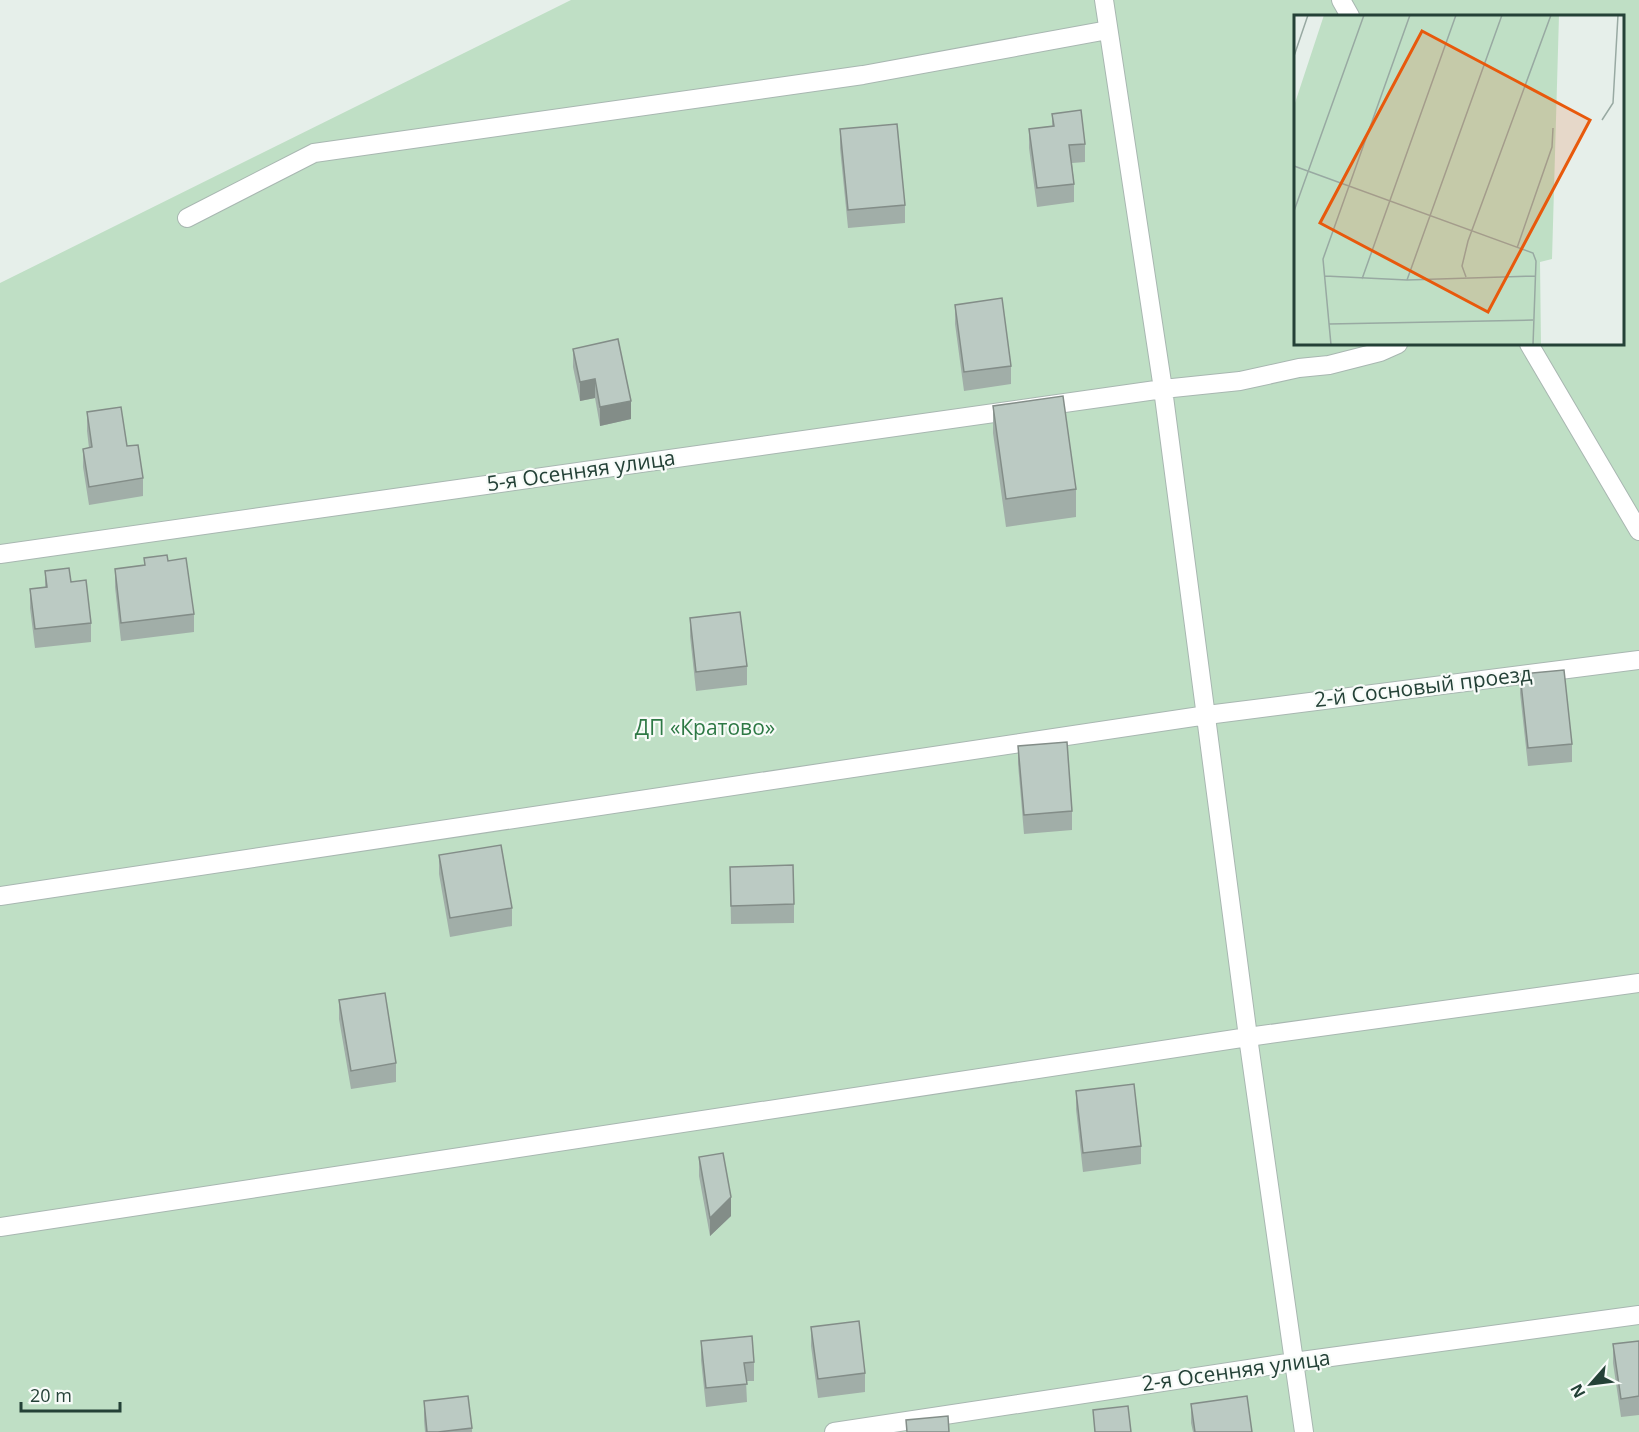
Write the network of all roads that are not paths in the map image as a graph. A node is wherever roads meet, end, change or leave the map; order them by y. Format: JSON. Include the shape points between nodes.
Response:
{"nodes":[{"id":1,"x":1104,"y":0,"type":"edge"},
{"id":2,"x":1341,"y":0,"type":"edge"},
{"id":3,"x":1349,"y":15,"type":"edge"},
{"id":4,"x":1108,"y":30,"type":"junction"},
{"id":5,"x":187,"y":218,"type":"dead end"},
{"id":6,"x":1396,"y":345,"type":"edge"},
{"id":7,"x":1530,"y":345,"type":"edge"},
{"id":8,"x":1163,"y":389,"type":"junction"},
{"id":9,"x":1639,"y":531,"type":"edge"},
{"id":10,"x":0,"y":554,"type":"edge"},
{"id":11,"x":1639,"y":660,"type":"edge"},
{"id":12,"x":1207,"y":715,"type":"junction"},
{"id":13,"x":0,"y":896,"type":"edge"},
{"id":14,"x":1639,"y":982,"type":"edge"},
{"id":15,"x":1248,"y":1037,"type":"junction"},
{"id":16,"x":0,"y":1227,"type":"edge"},
{"id":17,"x":1639,"y":1315,"type":"edge"},
{"id":18,"x":1294,"y":1362,"type":"junction"},
{"id":19,"x":834,"y":1432,"type":"edge"},
{"id":20,"x":1304,"y":1432,"type":"edge"}],
"edges":[{"from":1,"to":4,"type":"street"},
{"from":2,"to":3,"type":"street"},
{"from":4,"to":5,"type":"street","via":[[863,75],[315,153]]},
{"from":4,"to":8,"type":"street"},
{"from":6,"to":8,"type":"street","name":"5-я Осенняя улица","via":[[1329,365],[1240,381]]},
{"from":7,"to":9,"type":"street"},
{"from":8,"to":10,"type":"street","name":"5-я Осенняя улица"},
{"from":8,"to":12,"type":"street"},
{"from":11,"to":12,"type":"street","name":"2-й Сосновый проезд"},
{"from":12,"to":13,"type":"street","name":"2-й Сосновый проезд"},
{"from":12,"to":15,"type":"street"},
{"from":14,"to":15,"type":"street"},
{"from":15,"to":16,"type":"street"},
{"from":15,"to":18,"type":"street"},
{"from":17,"to":18,"type":"street","name":"2-я Осенняя улица"},
{"from":18,"to":19,"type":"street","name":"2-я Осенняя улица"},
{"from":18,"to":20,"type":"street"}]}
